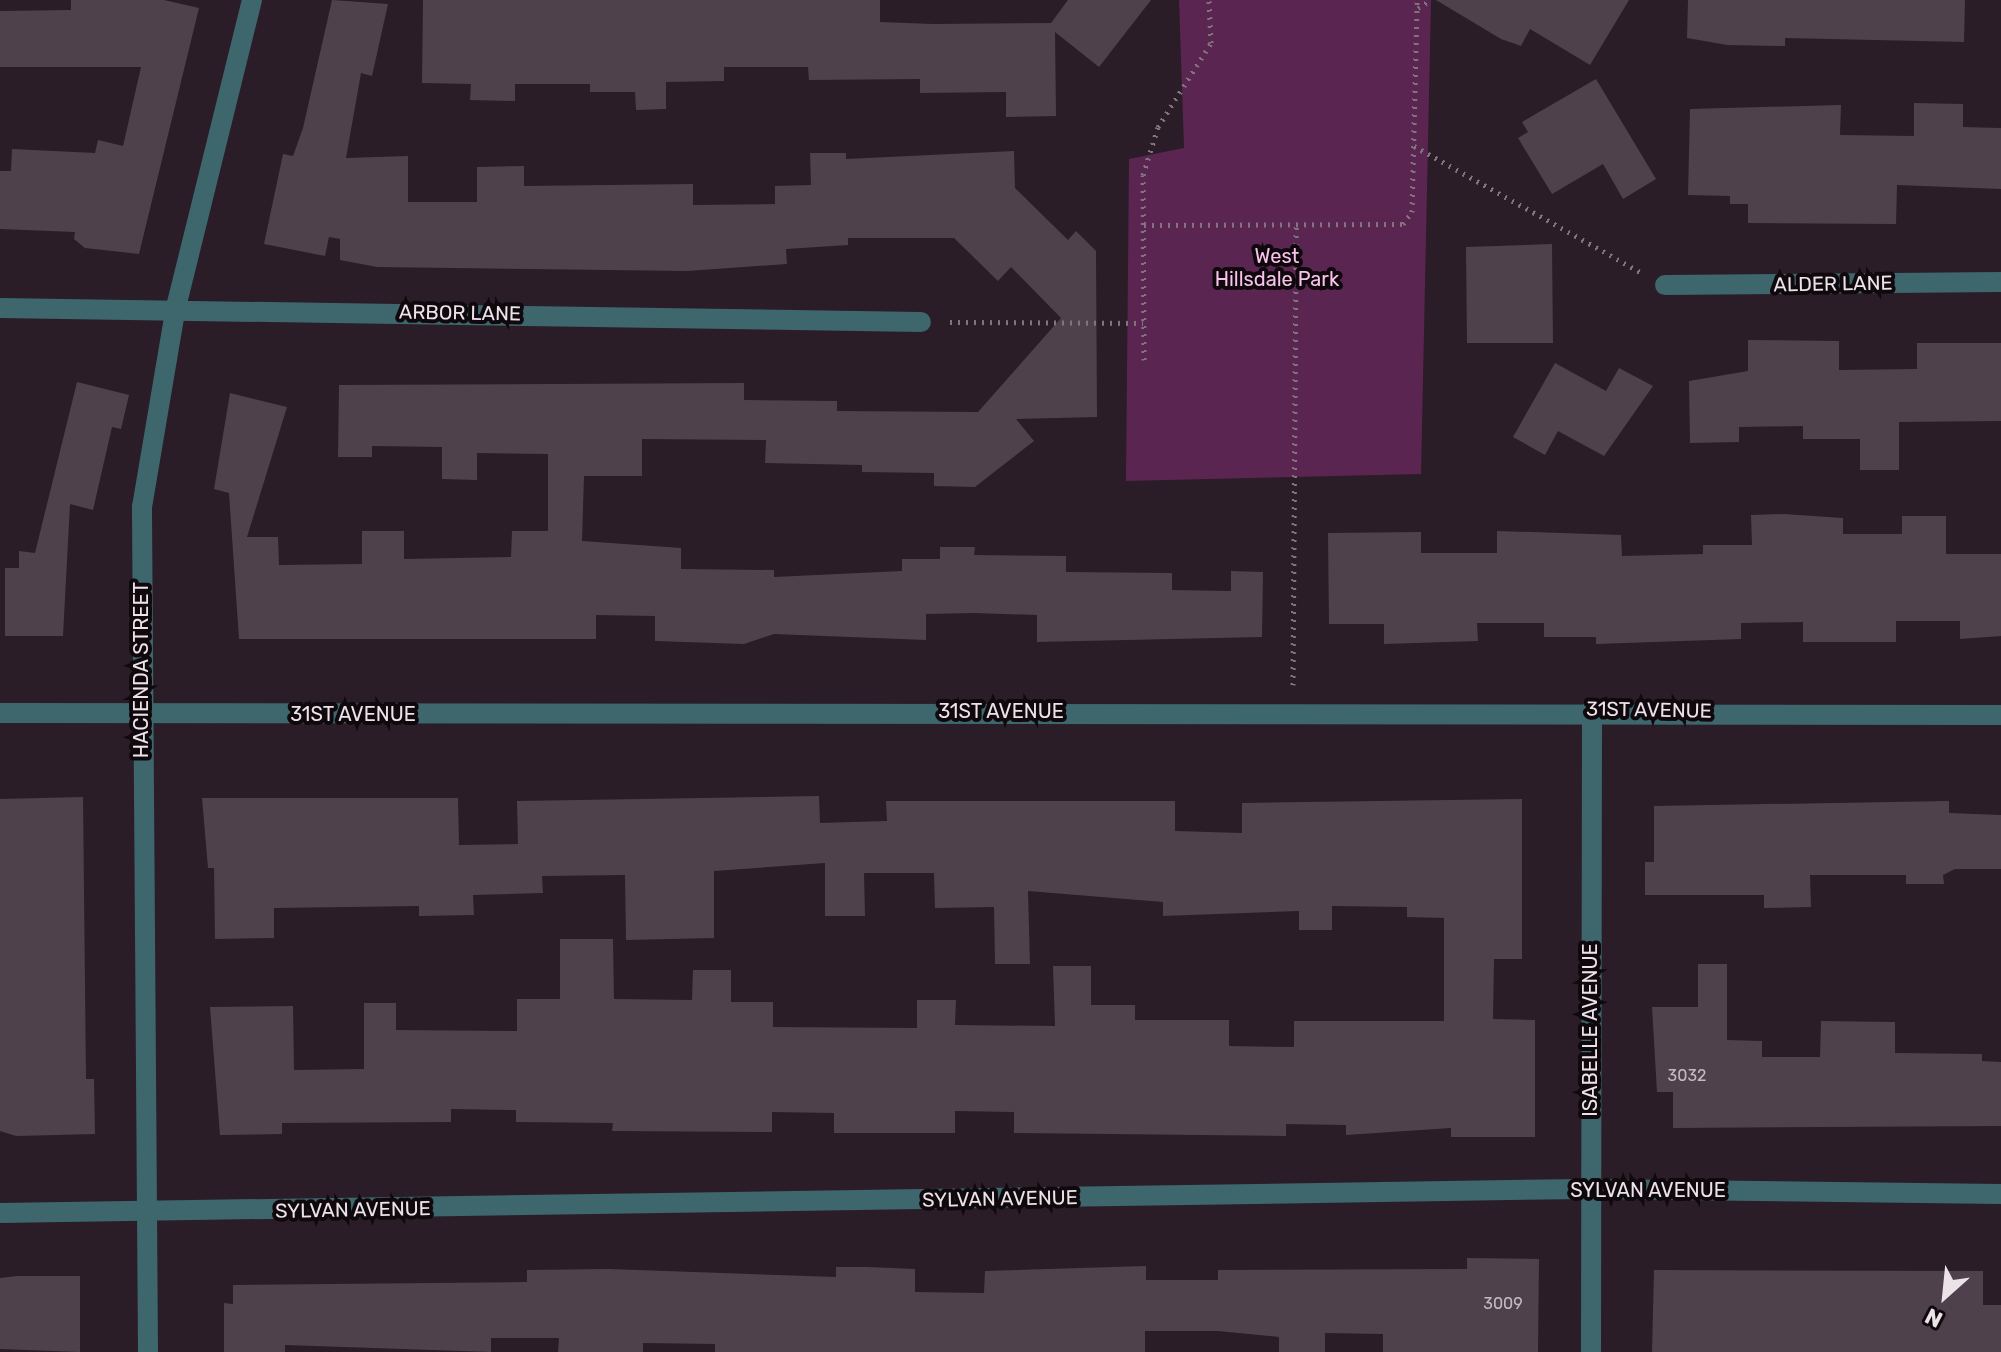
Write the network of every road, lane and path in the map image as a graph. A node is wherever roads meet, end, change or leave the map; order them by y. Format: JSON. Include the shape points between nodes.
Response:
{"nodes":[{"id":1,"x":252,"y":0,"type":"edge"},
{"id":2,"x":1209,"y":0,"type":"edge"},
{"id":3,"x":1417,"y":0,"type":"edge"},
{"id":4,"x":1431,"y":0,"type":"edge"},
{"id":5,"x":1417,"y":8,"type":"junction"},
{"id":6,"x":1414,"y":146,"type":"junction"},
{"id":7,"x":1144,"y":225,"type":"junction"},
{"id":8,"x":1296,"y":226,"type":"junction"},
{"id":9,"x":2001,"y":282,"type":"edge"},
{"id":10,"x":1665,"y":285,"type":"joint"},
{"id":11,"x":176,"y":307,"type":"junction"},
{"id":12,"x":0,"y":308,"type":"edge"},
{"id":13,"x":921,"y":322,"type":"joint"},
{"id":14,"x":1143,"y":323,"type":"junction"},
{"id":15,"x":1144,"y":360,"type":"dead end"},
{"id":16,"x":1592,"y":709,"type":"junction"},
{"id":17,"x":1292,"y":710,"type":"junction"},
{"id":18,"x":0,"y":713,"type":"edge"},
{"id":19,"x":139,"y":714,"type":"junction"},
{"id":20,"x":2001,"y":715,"type":"edge"},
{"id":21,"x":1588,"y":1189,"type":"junction"},
{"id":22,"x":2001,"y":1194,"type":"edge"},
{"id":23,"x":0,"y":1213,"type":"edge"},
{"id":24,"x":150,"y":1213,"type":"junction"},
{"id":25,"x":148,"y":1352,"type":"edge"},
{"id":26,"x":1591,"y":1352,"type":"edge"}],
"edges":[{"from":1,"to":11,"type":"street","name":"HACIENDA STREET"},
{"from":2,"to":7,"type":"path","via":[[1211,43],[1150,144]]},
{"from":3,"to":5,"type":"path"},
{"from":4,"to":5,"type":"path"},
{"from":5,"to":6,"type":"path"},
{"from":6,"to":8,"type":"path","via":[[1412,212],[1403,224]]},
{"from":6,"to":10,"type":"path"},
{"from":7,"to":8,"type":"path"},
{"from":7,"to":14,"type":"path"},
{"from":8,"to":17,"type":"path"},
{"from":9,"to":10,"type":"street","name":"ALDER LANE"},
{"from":11,"to":12,"type":"street","name":"ARBOR LANE"},
{"from":11,"to":13,"type":"street","name":"ARBOR LANE"},
{"from":11,"to":19,"type":"street","name":"HACIENDA STREET","via":[[142,507]]},
{"from":13,"to":14,"type":"path"},
{"from":14,"to":15,"type":"path"},
{"from":16,"to":17,"type":"street","name":"31ST AVENUE"},
{"from":16,"to":20,"type":"street","name":"31ST AVENUE"},
{"from":16,"to":21,"type":"street","name":"ISABELLE AVENUE"},
{"from":17,"to":19,"type":"street","name":"31ST AVENUE"},
{"from":18,"to":19,"type":"street","name":"31ST AVENUE"},
{"from":19,"to":24,"type":"street","name":"HACIENDA STREET"},
{"from":21,"to":22,"type":"street","name":"SYLVAN AVENUE"},
{"from":21,"to":24,"type":"street","name":"SYLVAN AVENUE"},
{"from":21,"to":26,"type":"street","name":"ISABELLE AVENUE"},
{"from":23,"to":24,"type":"street","name":"SYLVAN AVENUE"},
{"from":24,"to":25,"type":"street","name":"HACIENDA STREET"}]}
